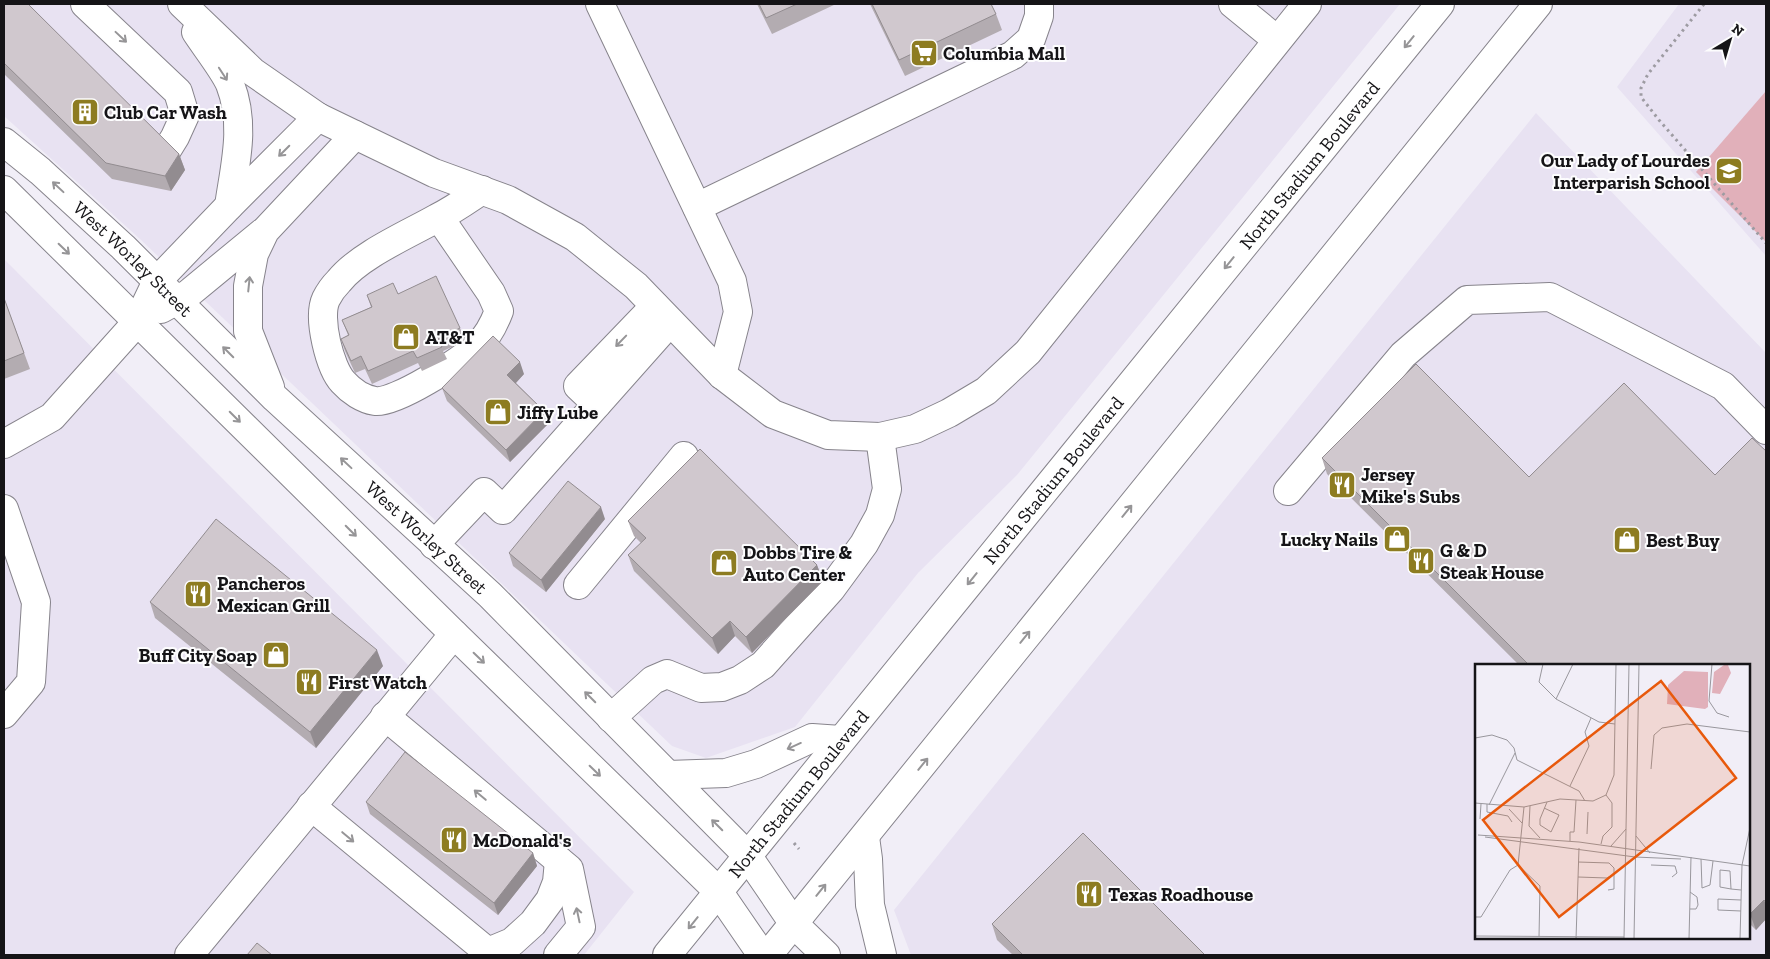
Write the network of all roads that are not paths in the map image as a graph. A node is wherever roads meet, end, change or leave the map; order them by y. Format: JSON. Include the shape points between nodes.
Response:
{"nodes":[{"id":1,"x":85,"y":4,"type":"edge"},
{"id":2,"x":180,"y":4,"type":"edge"},
{"id":3,"x":600,"y":4,"type":"edge"},
{"id":4,"x":1040,"y":4,"type":"edge"},
{"id":5,"x":1233,"y":4,"type":"edge"},
{"id":6,"x":1307,"y":4,"type":"edge"},
{"id":7,"x":1440,"y":4,"type":"edge"},
{"id":8,"x":1538,"y":4,"type":"edge"},
{"id":9,"x":1277,"y":40,"type":"junction"},
{"id":10,"x":318,"y":117,"type":"junction"},
{"id":11,"x":355,"y":136,"type":"junction"},
{"id":12,"x":4,"y":142,"type":"edge"},
{"id":13,"x":167,"y":150,"type":"edge"},
{"id":14,"x":4,"y":190,"type":"edge"},
{"id":15,"x":482,"y":190,"type":"junction"},
{"id":16,"x":228,"y":206,"type":"junction"},
{"id":17,"x":698,"y":207,"type":"junction"},
{"id":18,"x":439,"y":218,"type":"junction"},
{"id":19,"x":265,"y":230,"type":"junction"},
{"id":20,"x":157,"y":281,"type":"junction"},
{"id":21,"x":177,"y":300,"type":"junction"},
{"id":22,"x":662,"y":314,"type":"junction"},
{"id":23,"x":138,"y":322,"type":"junction"},
{"id":24,"x":722,"y":375,"type":"junction"},
{"id":25,"x":275,"y":398,"type":"junction"},
{"id":26,"x":598,"y":404,"type":"junction"},
{"id":27,"x":1766,"y":430,"type":"edge"},
{"id":28,"x":880,"y":436,"type":"junction"},
{"id":29,"x":4,"y":444,"type":"edge"},
{"id":30,"x":684,"y":456,"type":"dead end"},
{"id":31,"x":1288,"y":492,"type":"dead end"},
{"id":32,"x":4,"y":508,"type":"edge"},
{"id":33,"x":434,"y":545,"type":"junction"},
{"id":34,"x":578,"y":586,"type":"dead end"},
{"id":35,"x":454,"y":634,"type":"junction"},
{"id":36,"x":4,"y":714,"type":"edge"},
{"id":37,"x":385,"y":716,"type":"junction"},
{"id":38,"x":611,"y":718,"type":"junction"},
{"id":39,"x":841,"y":740,"type":"junction"},
{"id":40,"x":668,"y":775,"type":"junction"},
{"id":41,"x":311,"y":806,"type":"junction"},
{"id":42,"x":865,"y":837,"type":"junction"},
{"id":43,"x":747,"y":855,"type":"junction"},
{"id":44,"x":559,"y":861,"type":"junction"},
{"id":45,"x":718,"y":891,"type":"junction"},
{"id":46,"x":794,"y":924,"type":"junction"},
{"id":47,"x":495,"y":954,"type":"edge"},
{"id":48,"x":189,"y":955,"type":"edge"},
{"id":49,"x":558,"y":955,"type":"edge"},
{"id":50,"x":667,"y":955,"type":"edge"},
{"id":51,"x":762,"y":955,"type":"edge"},
{"id":52,"x":768,"y":955,"type":"edge"},
{"id":53,"x":826,"y":955,"type":"edge"},
{"id":54,"x":882,"y":955,"type":"edge"}],
"edges":[{"from":1,"to":13,"type":"main road","one_way":true,"via":[[178,92],[185,115]]},
{"from":2,"to":10,"type":"main road","via":[[253,72]]},
{"from":2,"to":16,"type":"main road","one_way":true,"via":[[229,83],[238,118],[239,138]]},
{"from":3,"to":17,"type":"main road"},
{"from":4,"to":17,"type":"main road","via":[[1031,39],[1013,55]]},
{"from":5,"to":9,"type":"main road"},
{"from":6,"to":9,"type":"main road"},
{"from":7,"to":39,"type":"main road","name":"North Stadium Boulevard","one_way":true},
{"from":42,"to":8,"type":"main road","one_way":true},
{"from":9,"to":28,"type":"main road","via":[[1028,352],[986,391],[949,413],[915,430]]},
{"from":10,"to":11,"type":"main road"},
{"from":10,"to":16,"type":"main road","one_way":true},
{"from":11,"to":15,"type":"main road","via":[[434,174]]},
{"from":11,"to":19,"type":"main road"},
{"from":20,"to":12,"type":"main road","name":"West Worley Street","one_way":true,"via":[[40,170]]},
{"from":14,"to":23,"type":"main road","one_way":true},
{"from":15,"to":18,"type":"main road"},
{"from":15,"to":22,"type":"main road","via":[[508,200],[575,237],[636,286]]},
{"from":16,"to":20,"type":"main road"},
{"from":17,"to":24,"type":"main road","via":[[732,282],[738,312]]},
{"from":18,"to":18,"type":"main road","via":[[352,267],[325,301],[322,326],[329,355],[342,381],[362,398],[377,402],[402,394],[478,346],[493,328],[499,312],[491,293]]},
{"from":19,"to":21,"type":"main road"},
{"from":25,"to":19,"type":"main road","one_way":true,"via":[[248,331],[248,286],[254,254]]},
{"from":20,"to":21,"type":"main road","name":"West Worley Street"},
{"from":20,"to":23,"type":"main road"},
{"from":21,"to":23,"type":"main road"},
{"from":25,"to":21,"type":"main road","name":"West Worley Street","one_way":true},
{"from":22,"to":24,"type":"main road"},
{"from":22,"to":26,"type":"main road"},
{"from":22,"to":26,"type":"main road","one_way":true,"via":[[578,386]]},
{"from":23,"to":29,"type":"main road","via":[[52,417]]},
{"from":23,"to":35,"type":"main road","one_way":true},
{"from":24,"to":28,"type":"main road","via":[[773,414],[828,435]]},
{"from":33,"to":25,"type":"main road","name":"West Worley Street","one_way":true},
{"from":26,"to":33,"type":"main road","via":[[503,510],[484,492]]},
{"from":27,"to":31,"type":"main road","via":[[1723,386],[1550,297],[1467,300],[1403,355]]},
{"from":28,"to":38,"type":"main road","via":[[887,489],[880,515],[832,589],[763,665],[722,687],[701,688],[667,674],[652,680]]},
{"from":30,"to":34,"type":"main road"},
{"from":32,"to":36,"type":"main road","via":[[36,602],[30,682]]},
{"from":38,"to":33,"type":"main road","name":"West Worley Street","one_way":true,"via":[[490,595]]},
{"from":35,"to":37,"type":"main road"},
{"from":35,"to":45,"type":"main road","one_way":true},
{"from":37,"to":41,"type":"main road"},
{"from":44,"to":37,"type":"main road","one_way":true},
{"from":38,"to":40,"type":"main road","name":"West Worley Street"},
{"from":39,"to":40,"type":"main road","one_way":true,"via":[[812,738],[756,764],[726,773]]},
{"from":39,"to":43,"type":"main road","name":"North Stadium Boulevard"},
{"from":43,"to":40,"type":"main road","name":"West Worley Street","one_way":true},
{"from":41,"to":47,"type":"main road","one_way":true},
{"from":41,"to":48,"type":"main road"},
{"from":46,"to":42,"type":"main road","one_way":true},
{"from":42,"to":54,"type":"main road","via":[[870,905]]},
{"from":43,"to":45,"type":"main road","name":"North Stadium Boulevard"},
{"from":43,"to":46,"type":"main road","name":"West Worley Street"},
{"from":44,"to":47,"type":"main road","via":[[557,882],[550,900],[533,923]]},
{"from":49,"to":44,"type":"main road","one_way":true,"via":[[581,927],[569,868]]},
{"from":45,"to":50,"type":"main road","name":"North Stadium Boulevard","one_way":true},
{"from":45,"to":51,"type":"main road"},
{"from":46,"to":52,"type":"main road"},
{"from":46,"to":53,"type":"main road","name":"West Worley Street"}]}
